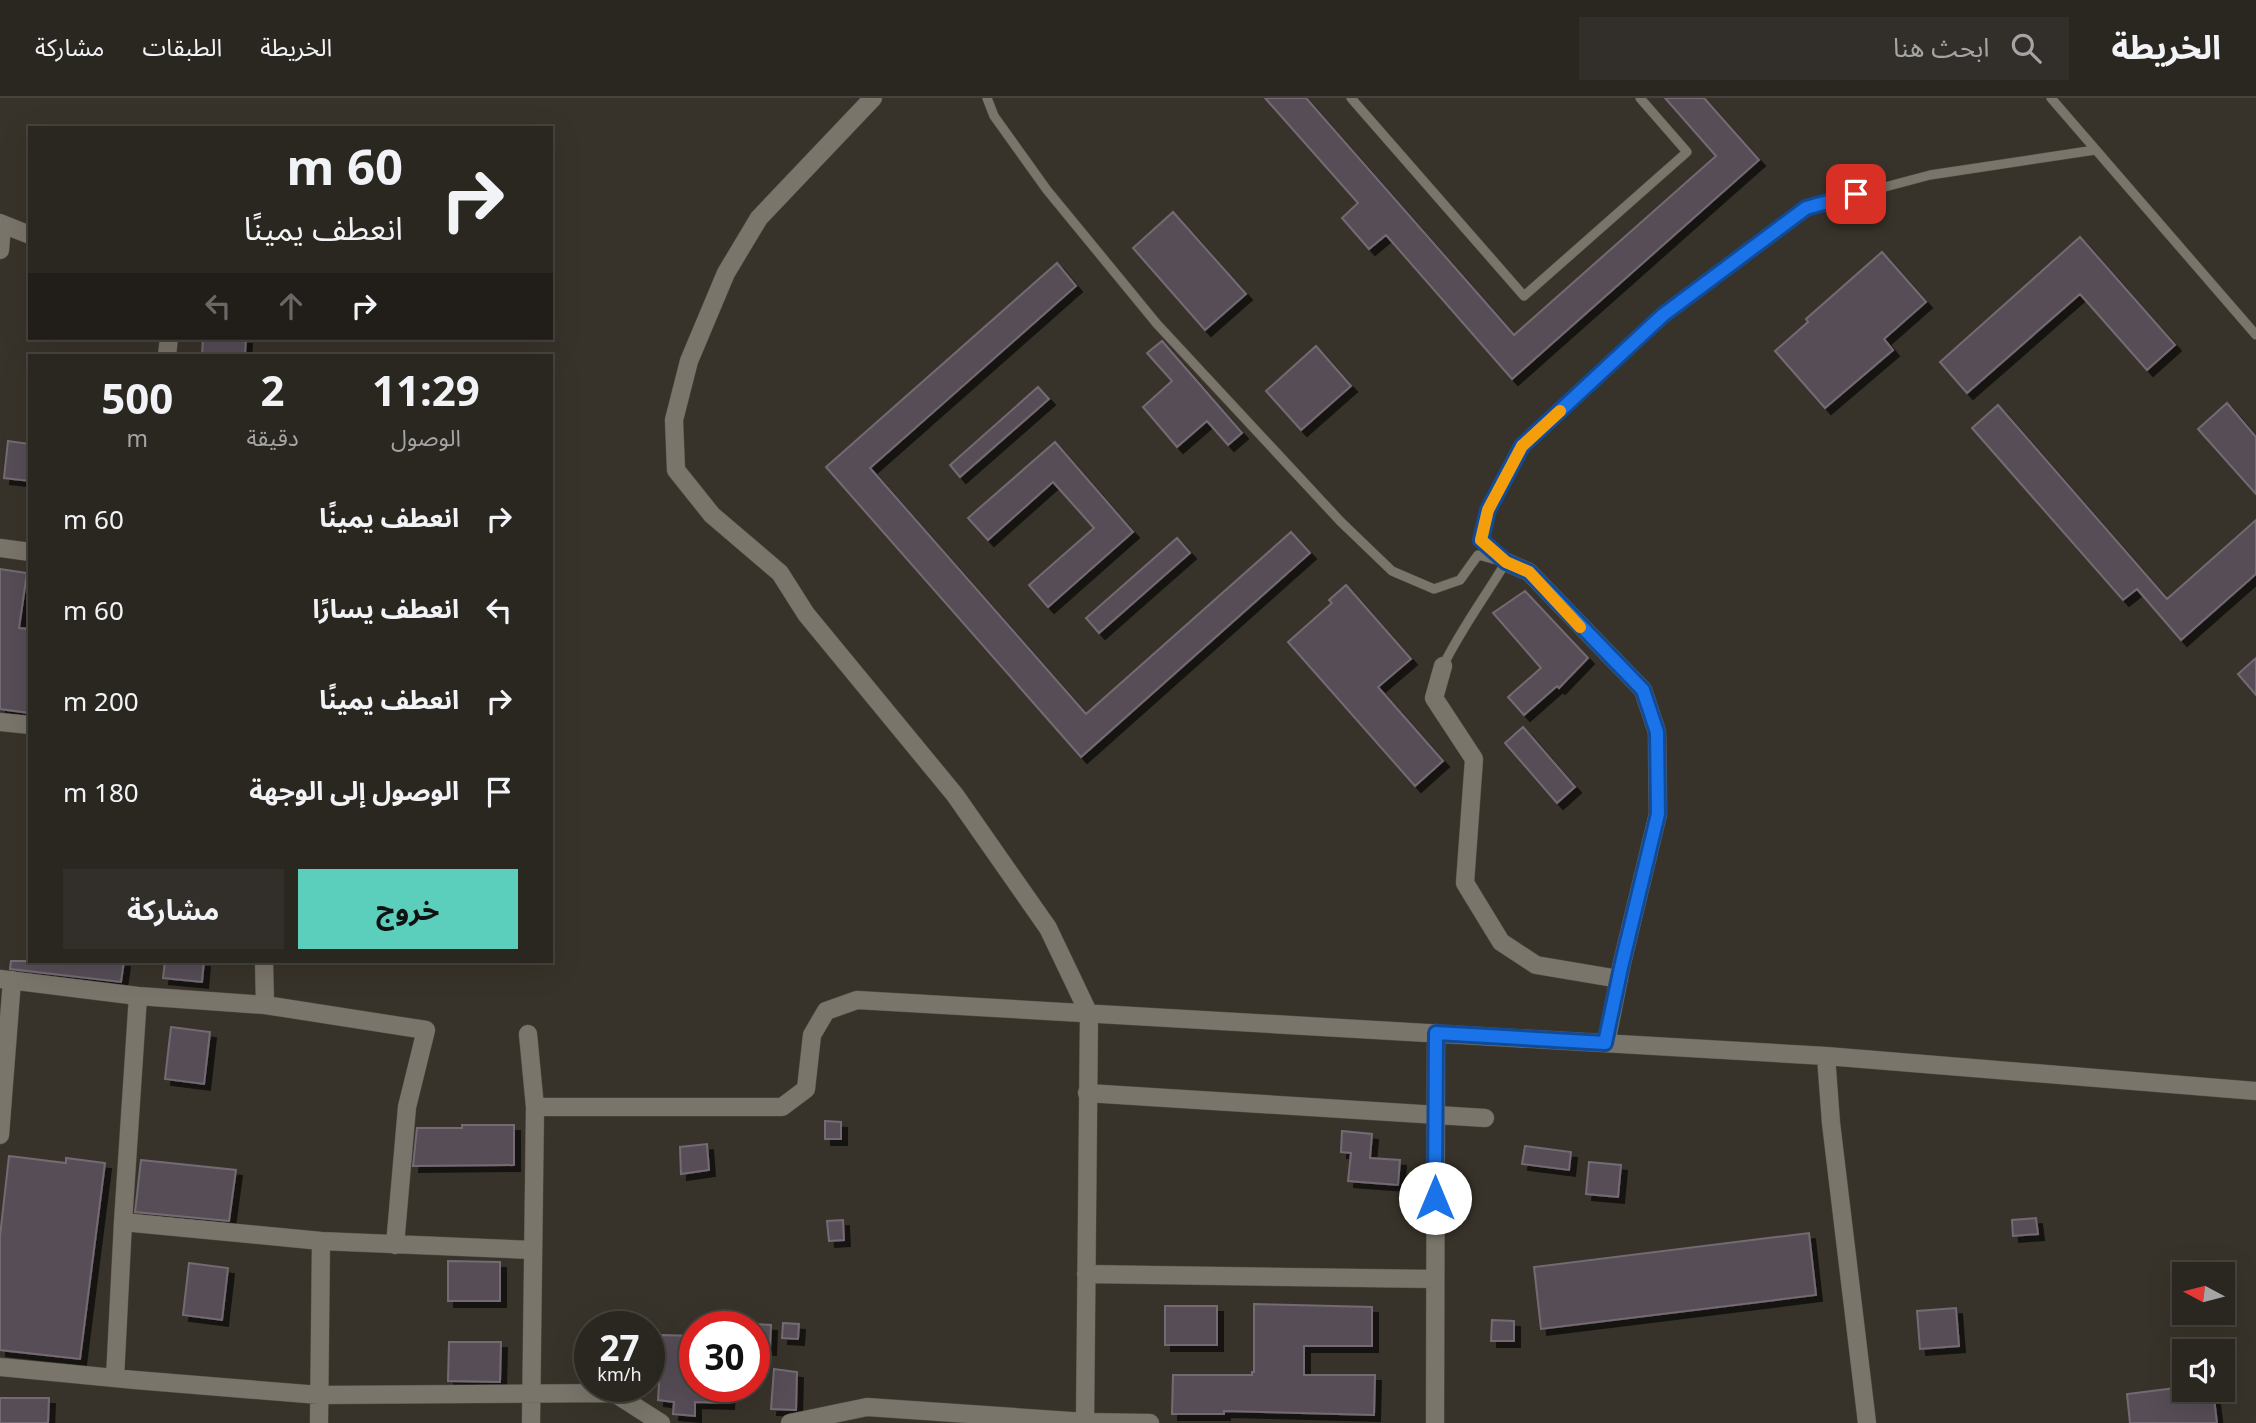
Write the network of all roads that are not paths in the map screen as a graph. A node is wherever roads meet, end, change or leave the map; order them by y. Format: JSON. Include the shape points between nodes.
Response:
{"nodes":[{"id":1,"x":873,"y":98,"type":"edge"},
{"id":2,"x":987,"y":98,"type":"edge"},
{"id":3,"x":1351,"y":98,"type":"edge"},
{"id":4,"x":1640,"y":98,"type":"edge"},
{"id":5,"x":2050,"y":98,"type":"edge"},
{"id":6,"x":2095,"y":150,"type":"junction"},
{"id":7,"x":1,"y":223,"type":"edge"},
{"id":8,"x":28,"y":234,"type":"edge"},
{"id":9,"x":0,"y":250,"type":"edge"},
{"id":10,"x":2256,"y":335,"type":"edge"},
{"id":11,"x":0,"y":548,"type":"edge"},
{"id":12,"x":28,"y":552,"type":"edge"},
{"id":13,"x":1506,"y":562,"type":"junction"},
{"id":14,"x":1443,"y":666,"type":"joint"},
{"id":15,"x":0,"y":722,"type":"edge"},
{"id":16,"x":28,"y":725,"type":"edge"},
{"id":17,"x":264,"y":963,"type":"edge"},
{"id":18,"x":1619,"y":979,"type":"junction"},
{"id":19,"x":6,"y":980,"type":"edge"},
{"id":20,"x":138,"y":996,"type":"junction"},
{"id":21,"x":265,"y":1005,"type":"junction"},
{"id":22,"x":1089,"y":1014,"type":"junction"},
{"id":23,"x":1436,"y":1033,"type":"junction"},
{"id":24,"x":528,"y":1034,"type":"dead end"},
{"id":25,"x":1605,"y":1043,"type":"junction"},
{"id":26,"x":1826,"y":1055,"type":"junction"},
{"id":27,"x":2256,"y":1091,"type":"edge"},
{"id":28,"x":1087,"y":1094,"type":"junction"},
{"id":29,"x":535,"y":1107,"type":"junction"},
{"id":30,"x":1435,"y":1116,"type":"junction"},
{"id":31,"x":1485,"y":1118,"type":"dead end"},
{"id":32,"x":0,"y":1135,"type":"edge"},
{"id":33,"x":123,"y":1222,"type":"junction"},
{"id":34,"x":321,"y":1241,"type":"junction"},
{"id":35,"x":395,"y":1244,"type":"junction"},
{"id":36,"x":532,"y":1250,"type":"junction"},
{"id":37,"x":1086,"y":1274,"type":"junction"},
{"id":38,"x":1435,"y":1279,"type":"junction"},
{"id":39,"x":0,"y":1367,"type":"edge"},
{"id":40,"x":115,"y":1378,"type":"junction"},
{"id":41,"x":531,"y":1393,"type":"junction"},
{"id":42,"x":319,"y":1395,"type":"junction"},
{"id":43,"x":1085,"y":1422,"type":"edge"},
{"id":44,"x":319,"y":1423,"type":"edge"},
{"id":45,"x":531,"y":1423,"type":"edge"},
{"id":46,"x":662,"y":1423,"type":"edge"},
{"id":47,"x":790,"y":1423,"type":"edge"},
{"id":48,"x":1150,"y":1423,"type":"edge"},
{"id":49,"x":1435,"y":1423,"type":"edge"},
{"id":50,"x":1867,"y":1423,"type":"edge"}],
"edges":[{"from":1,"to":22,"type":"street","via":[[759,218],[726,273],[689,361],[674,420],[676,470],[712,515],[780,573],[806,614],[955,795],[1048,928]]},
{"from":2,"to":13,"type":"lane","via":[[994,116],[1047,190],[1157,324],[1340,522],[1392,571],[1434,589],[1460,580],[1478,555]]},
{"from":3,"to":4,"type":"lane","via":[[1524,296],[1687,152]]},
{"from":5,"to":6,"type":"lane"},
{"from":6,"to":10,"type":"lane"},
{"from":6,"to":13,"type":"lane","via":[[1930,175],[1806,208],[1663,315],[1522,446],[1488,510],[1481,540]]},
{"from":7,"to":8,"type":"street"},
{"from":7,"to":9,"type":"street"},
{"from":11,"to":12,"type":"street"},
{"from":13,"to":14,"type":"lane"},
{"from":13,"to":18,"type":"street","via":[[1529,572],[1643,690],[1657,732],[1658,814]]},
{"from":14,"to":18,"type":"street","via":[[1434,698],[1474,759],[1465,883],[1501,942],[1536,965]]},
{"from":15,"to":16,"type":"street"},
{"from":17,"to":21,"type":"street"},
{"from":18,"to":25,"type":"street"},
{"from":19,"to":20,"type":"street"},
{"from":19,"to":32,"type":"street"},
{"from":20,"to":21,"type":"street"},
{"from":20,"to":33,"type":"street"},
{"from":21,"to":35,"type":"street","via":[[426,1030],[407,1107]]},
{"from":22,"to":23,"type":"street"},
{"from":22,"to":28,"type":"street"},
{"from":22,"to":29,"type":"street","via":[[857,1000],[826,1011],[812,1035],[806,1089],[782,1107]]},
{"from":23,"to":25,"type":"street"},
{"from":23,"to":30,"type":"street"},
{"from":24,"to":29,"type":"street"},
{"from":25,"to":26,"type":"street"},
{"from":26,"to":27,"type":"street"},
{"from":26,"to":50,"type":"street"},
{"from":28,"to":30,"type":"street"},
{"from":28,"to":37,"type":"street"},
{"from":29,"to":36,"type":"street"},
{"from":30,"to":31,"type":"street"},
{"from":30,"to":38,"type":"street"},
{"from":33,"to":34,"type":"street"},
{"from":33,"to":40,"type":"street"},
{"from":34,"to":35,"type":"street"},
{"from":34,"to":42,"type":"street"},
{"from":35,"to":36,"type":"street"},
{"from":36,"to":41,"type":"street"},
{"from":37,"to":38,"type":"street"},
{"from":37,"to":43,"type":"street"},
{"from":38,"to":49,"type":"street"},
{"from":39,"to":40,"type":"street"},
{"from":40,"to":42,"type":"street"},
{"from":41,"to":42,"type":"street"},
{"from":41,"to":45,"type":"street"},
{"from":41,"to":46,"type":"street","via":[[614,1392]]},
{"from":42,"to":44,"type":"street"},
{"from":43,"to":47,"type":"street","via":[[867,1407]]},
{"from":43,"to":48,"type":"street"}]}
